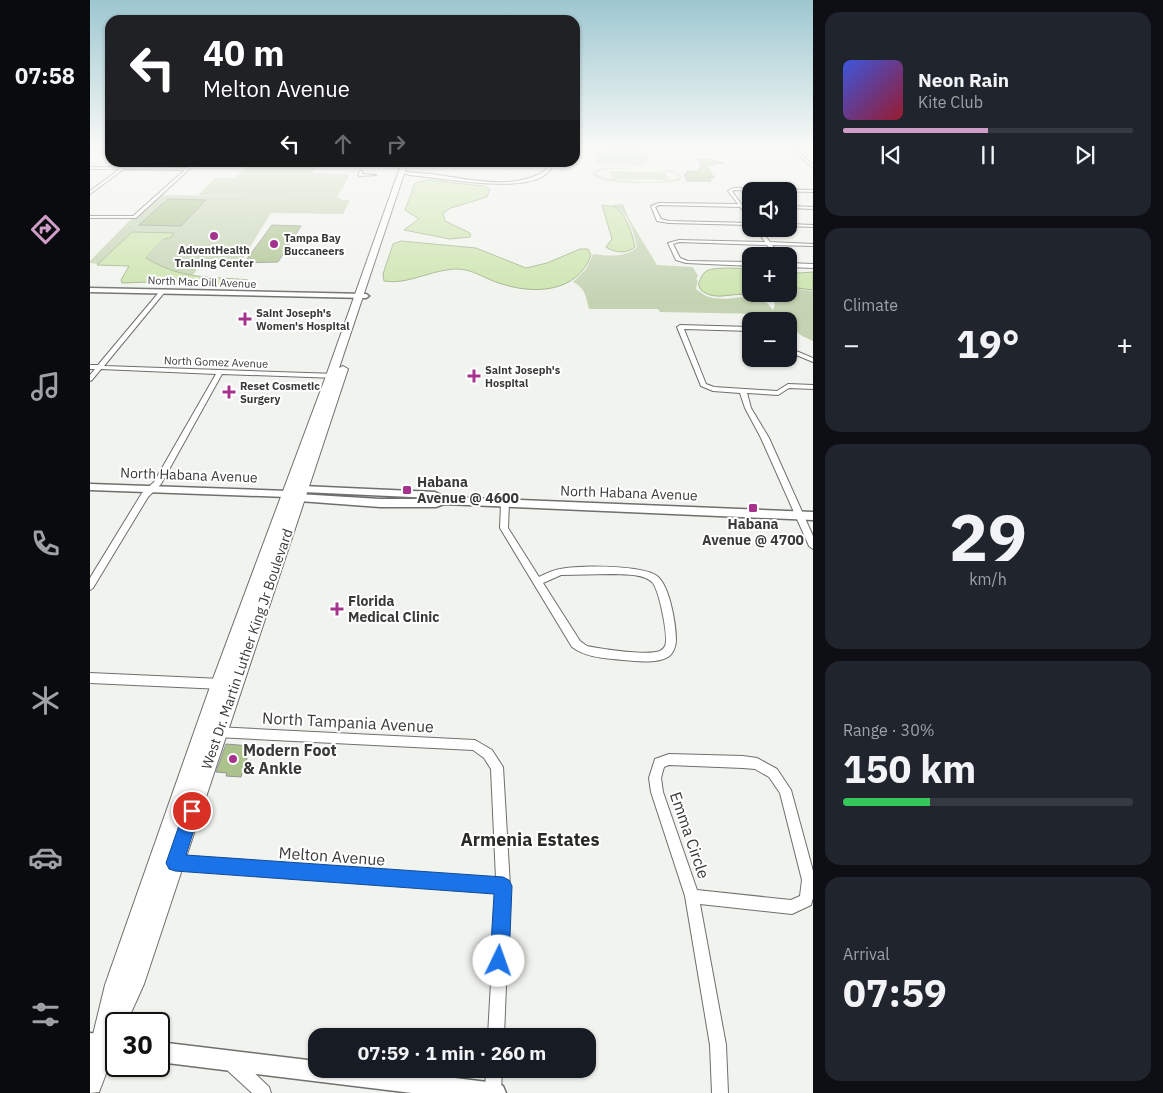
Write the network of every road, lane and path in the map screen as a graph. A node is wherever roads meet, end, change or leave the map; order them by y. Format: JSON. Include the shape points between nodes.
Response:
{"nodes":[{"id":1,"x":154,"y":200,"type":"edge"},
{"id":2,"x":396,"y":200,"type":"edge"},
{"id":3,"x":737,"y":200,"type":"edge"},
{"id":4,"x":742,"y":206,"type":"joint"},
{"id":5,"x":797,"y":207,"type":"edge"},
{"id":6,"x":813,"y":208,"type":"edge"},
{"id":7,"x":90,"y":217,"type":"edge"},
{"id":8,"x":742,"y":224,"type":"edge"},
{"id":9,"x":797,"y":225,"type":"edge"},
{"id":10,"x":813,"y":226,"type":"edge"},
{"id":11,"x":764,"y":237,"type":"edge"},
{"id":12,"x":769,"y":244,"type":"junction"},
{"id":13,"x":813,"y":245,"type":"edge"},
{"id":14,"x":771,"y":247,"type":"edge"},
{"id":15,"x":742,"y":264,"type":"edge"},
{"id":16,"x":797,"y":265,"type":"edge"},
{"id":17,"x":813,"y":266,"type":"edge"},
{"id":18,"x":90,"y":290,"type":"edge"},
{"id":19,"x":162,"y":292,"type":"junction"},
{"id":20,"x":362,"y":298,"type":"junction"},
{"id":21,"x":742,"y":329,"type":"edge"},
{"id":22,"x":797,"y":353,"type":"edge"},
{"id":23,"x":813,"y":360,"type":"edge"},
{"id":24,"x":90,"y":367,"type":"edge"},
{"id":25,"x":100,"y":368,"type":"junction"},
{"id":26,"x":220,"y":372,"type":"junction"},
{"id":27,"x":335,"y":376,"type":"junction"},
{"id":28,"x":90,"y":379,"type":"edge"},
{"id":29,"x":813,"y":387,"type":"edge"},
{"id":30,"x":743,"y":391,"type":"junction"},
{"id":31,"x":90,"y":487,"type":"edge"},
{"id":32,"x":151,"y":489,"type":"junction"},
{"id":33,"x":296,"y":494,"type":"junction"},
{"id":34,"x":505,"y":503,"type":"junction"},
{"id":35,"x":800,"y":516,"type":"junction"},
{"id":36,"x":813,"y":516,"type":"edge"},
{"id":37,"x":813,"y":546,"type":"edge"},
{"id":38,"x":537,"y":582,"type":"junction"},
{"id":39,"x":90,"y":586,"type":"edge"},
{"id":40,"x":90,"y":678,"type":"edge"},
{"id":41,"x":227,"y":685,"type":"junction"},
{"id":42,"x":210,"y":732,"type":"junction"},
{"id":43,"x":166,"y":862,"type":"junction"},
{"id":44,"x":503,"y":886,"type":"junction"},
{"id":45,"x":692,"y":896,"type":"junction"},
{"id":46,"x":496,"y":1028,"type":"edge"},
{"id":47,"x":103,"y":1044,"type":"edge"},
{"id":48,"x":170,"y":1053,"type":"edge"},
{"id":49,"x":230,"y":1061,"type":"junction"},
{"id":50,"x":494,"y":1078,"type":"edge"},
{"id":51,"x":90,"y":1084,"type":"edge"},
{"id":52,"x":263,"y":1093,"type":"edge"},
{"id":53,"x":494,"y":1093,"type":"edge"},
{"id":54,"x":720,"y":1093,"type":"edge"}],
"edges":[{"from":1,"to":7,"type":"street","via":[[134,218]]},
{"from":2,"to":20,"type":"main road","name":"West Dr. Martin Luther King Jr Boulevard"},
{"from":3,"to":4,"type":"street"},
{"from":4,"to":8,"type":"street","via":[[653,206],[659,220],[669,222]]},
{"from":5,"to":6,"type":"street"},
{"from":9,"to":10,"type":"street"},
{"from":11,"to":12,"type":"street"},
{"from":12,"to":13,"type":"street"},
{"from":12,"to":14,"type":"street"},
{"from":12,"to":15,"type":"street","via":[[670,243],[678,259],[688,262]]},
{"from":16,"to":17,"type":"street"},
{"from":18,"to":19,"type":"street","name":"North Mac Dill Avenue"},
{"from":19,"to":20,"type":"street","name":"North Mac Dill Avenue"},
{"from":19,"to":25,"type":"street"},
{"from":20,"to":27,"type":"main road","name":"West Dr. Martin Luther King Jr Boulevard"},
{"from":21,"to":30,"type":"street","via":[[680,327],[703,385]]},
{"from":22,"to":23,"type":"street"},
{"from":24,"to":25,"type":"street","name":"North Gomez Avenue"},
{"from":25,"to":26,"type":"street","name":"North Gomez Avenue"},
{"from":25,"to":28,"type":"street"},
{"from":26,"to":27,"type":"street","name":"North Gomez Avenue"},
{"from":26,"to":32,"type":"street","via":[[157,484]]},
{"from":27,"to":33,"type":"main road","name":"West Dr. Martin Luther King Jr Boulevard"},
{"from":29,"to":30,"type":"street","via":[[788,386],[778,393]]},
{"from":30,"to":35,"type":"street","via":[[748,408]]},
{"from":31,"to":32,"type":"street","name":"North Habana Avenue"},
{"from":32,"to":33,"type":"street","name":"North Habana Avenue"},
{"from":32,"to":39,"type":"street"},
{"from":33,"to":34,"type":"street","name":"North Habana Avenue","via":[[380,502],[436,503],[443,500]]},
{"from":33,"to":41,"type":"main road","name":"West Dr. Martin Luther King Jr Boulevard"},
{"from":34,"to":35,"type":"street","name":"North Habana Avenue"},
{"from":34,"to":38,"type":"street","via":[[504,528]]},
{"from":35,"to":36,"type":"street","name":"North Habana Avenue"},
{"from":35,"to":37,"type":"street"},
{"from":38,"to":38,"type":"street","via":[[576,644],[584,650],[652,656],[662,655],[670,649],[672,641],[661,588],[656,579],[634,572],[560,572]]},
{"from":40,"to":41,"type":"street"},
{"from":41,"to":42,"type":"main road","name":"West Dr. Martin Luther King Jr Boulevard"},
{"from":42,"to":43,"type":"main road","name":"West Dr. Martin Luther King Jr Boulevard"},
{"from":42,"to":44,"type":"street","name":"North Tampania Avenue","via":[[475,745],[488,754],[497,767]]},
{"from":43,"to":44,"type":"street","name":"Melton Avenue"},
{"from":43,"to":47,"type":"main road","name":"West Dr. Martin Luther King Jr Boulevard","via":[[116,985]]},
{"from":44,"to":46,"type":"street"},
{"from":45,"to":45,"type":"street","name":"Emma Circle","via":[[657,792],[655,778],[659,762],[669,759],[743,762],[757,764],[773,773],[785,790],[809,880],[806,900],[792,907]]},
{"from":45,"to":54,"type":"street","name":"Emma Circle","via":[[718,1045]]},
{"from":47,"to":51,"type":"main road","name":"West Dr. Martin Luther King Jr Boulevard"},
{"from":48,"to":49,"type":"street"},
{"from":49,"to":52,"type":"street"},
{"from":49,"to":53,"type":"street"},
{"from":50,"to":53,"type":"street"}]}
